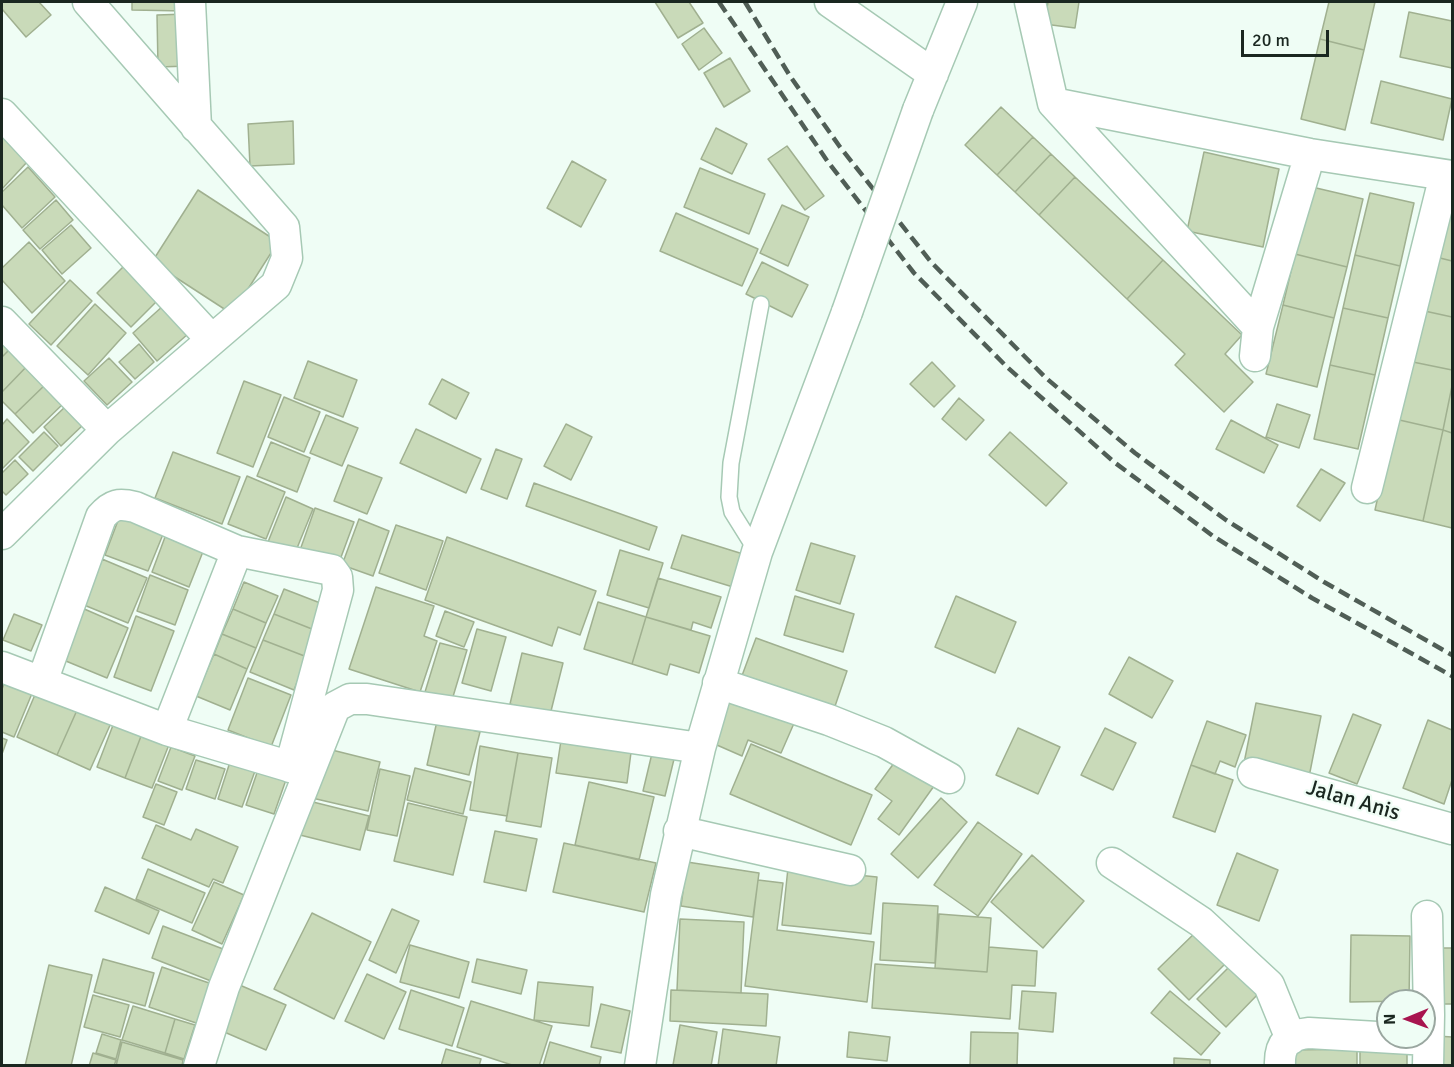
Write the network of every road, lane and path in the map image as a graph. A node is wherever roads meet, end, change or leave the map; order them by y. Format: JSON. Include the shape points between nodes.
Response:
{"nodes":[{"id":1,"x":88,"y":2,"type":"edge"},
{"id":2,"x":190,"y":2,"type":"edge"},
{"id":3,"x":830,"y":2,"type":"edge"},
{"id":4,"x":962,"y":2,"type":"edge"},
{"id":5,"x":1030,"y":2,"type":"edge"},
{"id":6,"x":933,"y":74,"type":"junction"},
{"id":7,"x":1053,"y":103,"type":"junction"},
{"id":8,"x":2,"y":114,"type":"edge"},
{"id":9,"x":196,"y":127,"type":"junction"},
{"id":10,"x":1310,"y":154,"type":"junction"},
{"id":11,"x":1449,"y":176,"type":"edge"},
{"id":12,"x":761,"y":304,"type":"dead end"},
{"id":13,"x":2,"y":322,"type":"edge"},
{"id":14,"x":212,"y":340,"type":"junction"},
{"id":15,"x":107,"y":430,"type":"junction"},
{"id":16,"x":1367,"y":488,"type":"dead end"},
{"id":17,"x":3,"y":529,"type":"edge"},
{"id":18,"x":237,"y":550,"type":"junction"},
{"id":19,"x":757,"y":552,"type":"junction"},
{"id":20,"x":2,"y":667,"type":"edge"},
{"id":21,"x":42,"y":682,"type":"junction"},
{"id":22,"x":718,"y":683,"type":"junction"},
{"id":23,"x":167,"y":730,"type":"junction"},
{"id":24,"x":699,"y":748,"type":"junction"},
{"id":25,"x":299,"y":770,"type":"junction"},
{"id":26,"x":1253,"y":773,"type":"dead end"},
{"id":27,"x":949,"y":778,"type":"dead end"},
{"id":28,"x":1452,"y":829,"type":"edge"},
{"id":29,"x":679,"y":831,"type":"junction"},
{"id":30,"x":1112,"y":863,"type":"dead end"},
{"id":31,"x":850,"y":870,"type":"dead end"},
{"id":32,"x":1427,"y":916,"type":"dead end"},
{"id":33,"x":1431,"y":989,"type":"edge"},
{"id":34,"x":1376,"y":1034,"type":"edge"},
{"id":35,"x":1285,"y":1052,"type":"edge"},
{"id":36,"x":199,"y":1065,"type":"edge"},
{"id":37,"x":640,"y":1065,"type":"edge"}],
"edges":[{"from":1,"to":9,"type":"street"},
{"from":2,"to":9,"type":"street"},
{"from":3,"to":6,"type":"street"},
{"from":4,"to":6,"type":"street"},
{"from":5,"to":7,"type":"street"},
{"from":6,"to":19,"type":"street","bridge":true},
{"from":7,"to":10,"type":"street"},
{"from":7,"to":10,"type":"street","via":[[1256,341]]},
{"from":8,"to":14,"type":"street"},
{"from":9,"to":14,"type":"street","via":[[284,226],[287,258],[276,285]]},
{"from":10,"to":11,"type":"street"},
{"from":11,"to":16,"type":"street"},
{"from":12,"to":19,"type":"lane","via":[[731,463],[729,497],[732,512]]},
{"from":13,"to":15,"type":"street"},
{"from":14,"to":15,"type":"street"},
{"from":15,"to":17,"type":"street"},
{"from":18,"to":21,"type":"street","via":[[135,507],[120,503],[109,507],[101,517]]},
{"from":18,"to":23,"type":"street"},
{"from":18,"to":25,"type":"street","via":[[332,570],[338,577]]},
{"from":19,"to":22,"type":"street"},
{"from":20,"to":21,"type":"street"},
{"from":21,"to":23,"type":"street"},
{"from":22,"to":24,"type":"street"},
{"from":22,"to":27,"type":"street","via":[[884,742]]},
{"from":23,"to":25,"type":"street"},
{"from":24,"to":25,"type":"street","via":[[350,699],[335,707]]},
{"from":24,"to":29,"type":"street"},
{"from":25,"to":36,"type":"street"},
{"from":26,"to":28,"type":"street","name":"Jalan Anis"},
{"from":29,"to":31,"type":"street"},
{"from":29,"to":37,"type":"street"},
{"from":30,"to":35,"type":"street","via":[[1201,922],[1269,985]]},
{"from":32,"to":33,"type":"street"},
{"from":34,"to":35,"type":"street","via":[[1299,1034]]}]}
